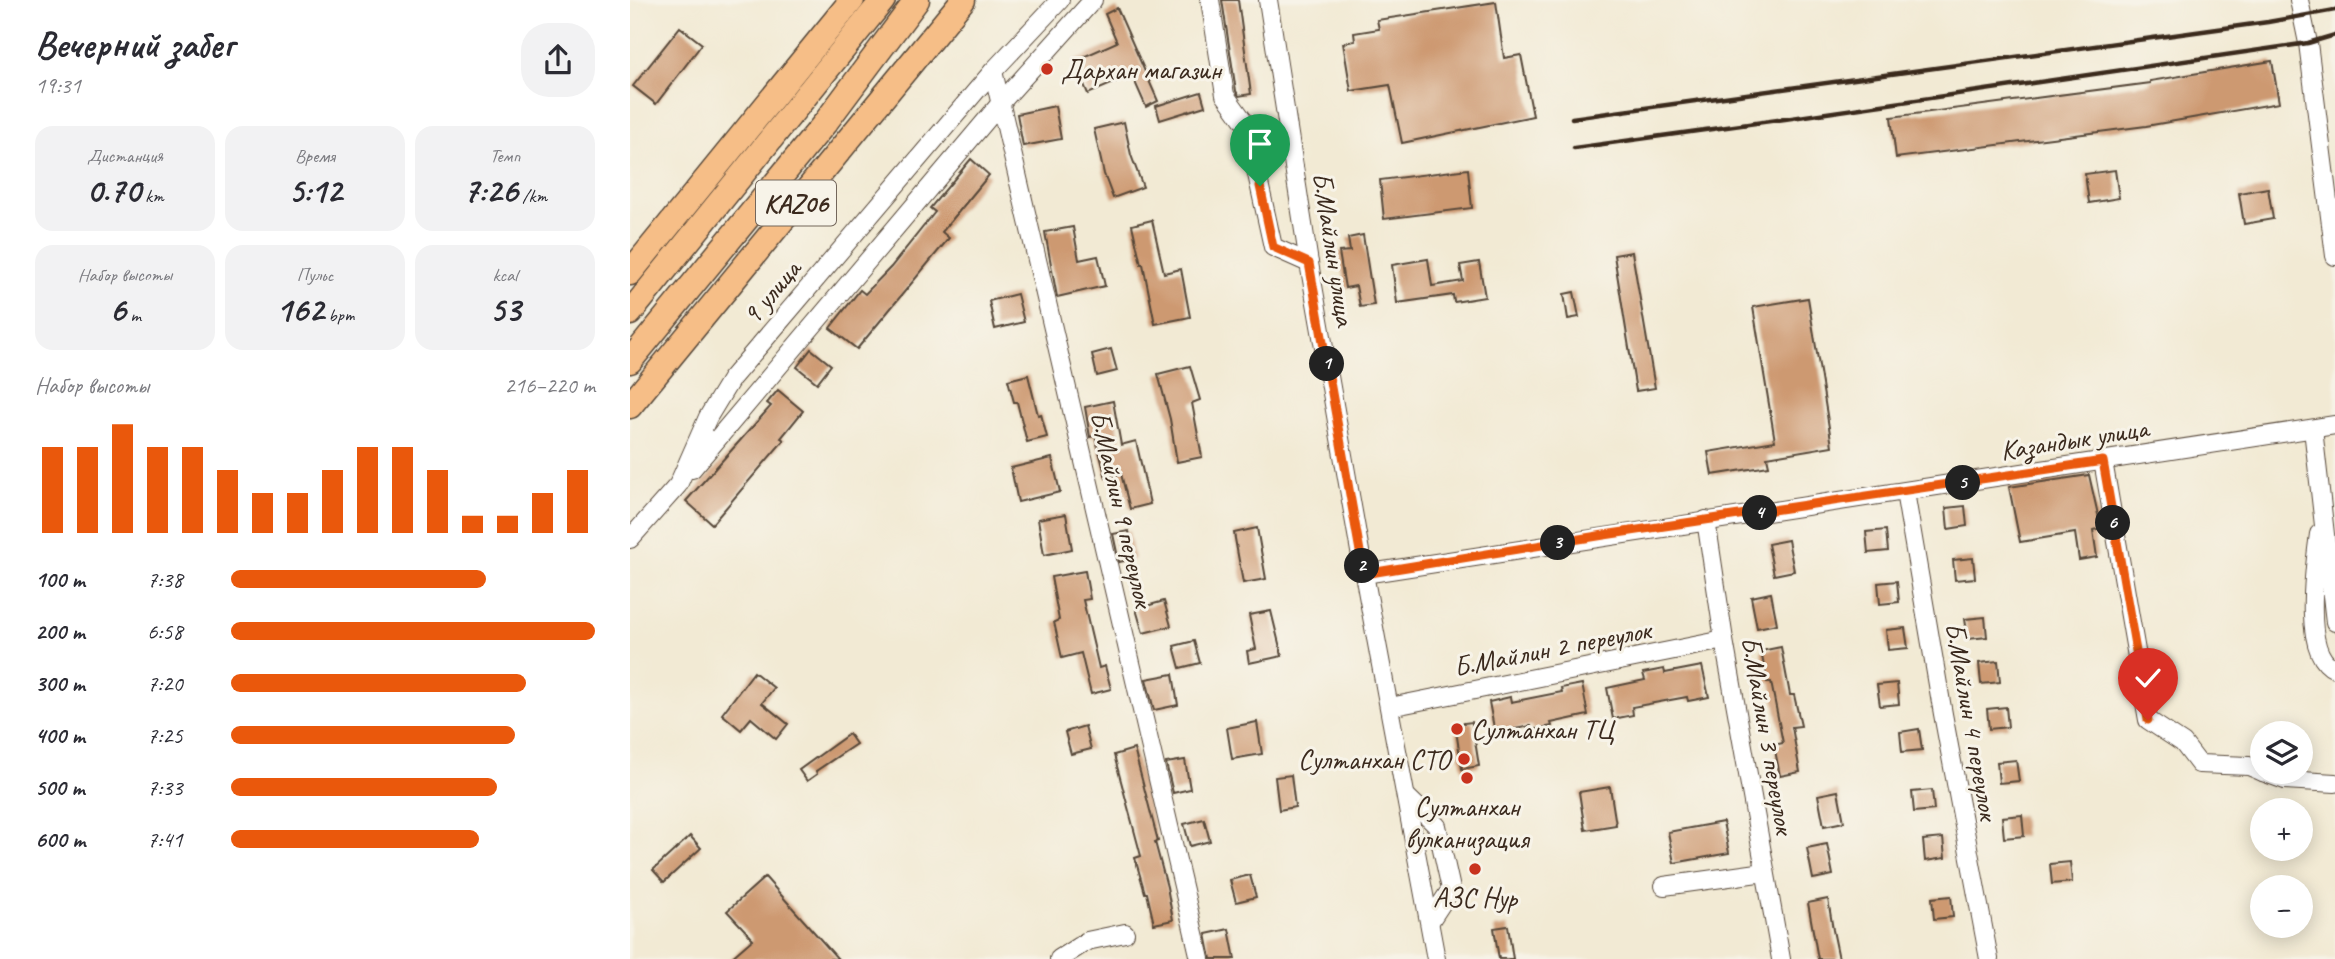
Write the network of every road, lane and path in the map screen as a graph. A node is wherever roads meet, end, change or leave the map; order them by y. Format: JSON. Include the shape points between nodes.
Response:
{"nodes":[{"id":1,"x":852,"y":0,"type":"edge"},
{"id":2,"x":883,"y":0,"type":"edge"},
{"id":3,"x":916,"y":0,"type":"edge"},
{"id":4,"x":963,"y":0,"type":"edge"},
{"id":5,"x":1060,"y":0,"type":"edge"},
{"id":6,"x":1093,"y":0,"type":"edge"},
{"id":7,"x":1210,"y":0,"type":"edge"},
{"id":8,"x":1268,"y":0,"type":"edge"},
{"id":9,"x":2299,"y":0,"type":"edge"},
{"id":10,"x":993,"y":71,"type":"junction"},
{"id":11,"x":1000,"y":103,"type":"junction"},
{"id":12,"x":2335,"y":256,"type":"edge"},
{"id":13,"x":1309,"y":263,"type":"junction"},
{"id":14,"x":630,"y":273,"type":"edge"},
{"id":15,"x":630,"y":313,"type":"edge"},
{"id":16,"x":630,"y":361,"type":"edge"},
{"id":17,"x":630,"y":406,"type":"edge"},
{"id":18,"x":2335,"y":425,"type":"edge"},
{"id":19,"x":2313,"y":429,"type":"junction"},
{"id":20,"x":2103,"y":461,"type":"junction"},
{"id":21,"x":678,"y":485,"type":"junction"},
{"id":22,"x":1905,"y":492,"type":"junction"},
{"id":23,"x":2322,"y":510,"type":"junction"},
{"id":24,"x":1706,"y":520,"type":"junction"},
{"id":25,"x":630,"y":539,"type":"edge"},
{"id":26,"x":1364,"y":574,"type":"junction"},
{"id":27,"x":2335,"y":622,"type":"edge"},
{"id":28,"x":1724,"y":640,"type":"junction"},
{"id":29,"x":2335,"y":668,"type":"edge"},
{"id":30,"x":1390,"y":707,"type":"junction"},
{"id":31,"x":2250,"y":766,"type":"edge"},
{"id":32,"x":2313,"y":782,"type":"edge"},
{"id":33,"x":2335,"y":783,"type":"edge"},
{"id":34,"x":1406,"y":797,"type":"junction"},
{"id":35,"x":1765,"y":872,"type":"junction"},
{"id":36,"x":1664,"y":886,"type":"dead end"},
{"id":37,"x":1430,"y":922,"type":"junction"},
{"id":38,"x":1125,"y":933,"type":"dead end"},
{"id":39,"x":1059,"y":959,"type":"edge"},
{"id":40,"x":1199,"y":959,"type":"edge"},
{"id":41,"x":1436,"y":959,"type":"edge"},
{"id":42,"x":1781,"y":959,"type":"edge"},
{"id":43,"x":1989,"y":959,"type":"edge"}],
"edges":[{"from":1,"to":14,"type":"highway","number":"KАZ06"},
{"from":2,"to":15,"type":"highway","number":"KАZ06"},
{"from":3,"to":16,"type":"highway","number":"KАZ06","via":[[825,123]]},
{"from":4,"to":17,"type":"highway","number":"KАZ06"},
{"from":5,"to":10,"type":"street","name":"9 улица"},
{"from":6,"to":11,"type":"street"},
{"from":7,"to":13,"type":"street","via":[[1225,95],[1246,124],[1273,247]]},
{"from":8,"to":13,"type":"street","name":"Б.Майлин улица"},
{"from":9,"to":12,"type":"street"},
{"from":10,"to":11,"type":"street","name":"Б.Майлин 9 переулок"},
{"from":10,"to":21,"type":"street","name":"9 улица","via":[[731,379],[708,417]]},
{"from":11,"to":21,"type":"street"},
{"from":11,"to":40,"type":"street","name":"Б.Майлин 9 переулок"},
{"from":13,"to":26,"type":"street","name":"Б.Майлин улица"},
{"from":18,"to":19,"type":"street","name":"Казандык улица"},
{"from":19,"to":20,"type":"street","name":"Казандык улица"},
{"from":19,"to":23,"type":"street"},
{"from":20,"to":22,"type":"street","name":"Казандык улица"},
{"from":20,"to":31,"type":"street","via":[[2148,720],[2183,743],[2200,764]]},
{"from":21,"to":25,"type":"street","name":"9 улица"},
{"from":22,"to":24,"type":"street","name":"Казандык улица"},
{"from":22,"to":43,"type":"street","name":"Б.Майлин 4 переулок"},
{"from":23,"to":27,"type":"street"},
{"from":23,"to":29,"type":"street","via":[[2311,604],[2320,656]]},
{"from":24,"to":26,"type":"street","name":"Казандык улица"},
{"from":24,"to":28,"type":"street","name":"Б.Майлин 3 переулок"},
{"from":26,"to":30,"type":"street","name":"Б.Майлин улица"},
{"from":28,"to":30,"type":"street","name":"Б.Майлин 2 переулок"},
{"from":28,"to":35,"type":"street","name":"Б.Майлин 3 переулок"},
{"from":30,"to":34,"type":"street","name":"Б.Майлин улица"},
{"from":32,"to":33,"type":"street"},
{"from":34,"to":37,"type":"street","name":"Б.Майлин улица"},
{"from":34,"to":37,"type":"street","via":[[1437,826],[1451,888]]},
{"from":35,"to":36,"type":"street"},
{"from":35,"to":42,"type":"street","name":"Б.Майлин 3 переулок"},
{"from":37,"to":41,"type":"street","name":"Б.Майлин улица"},
{"from":38,"to":39,"type":"street","via":[[1087,941]]}]}
